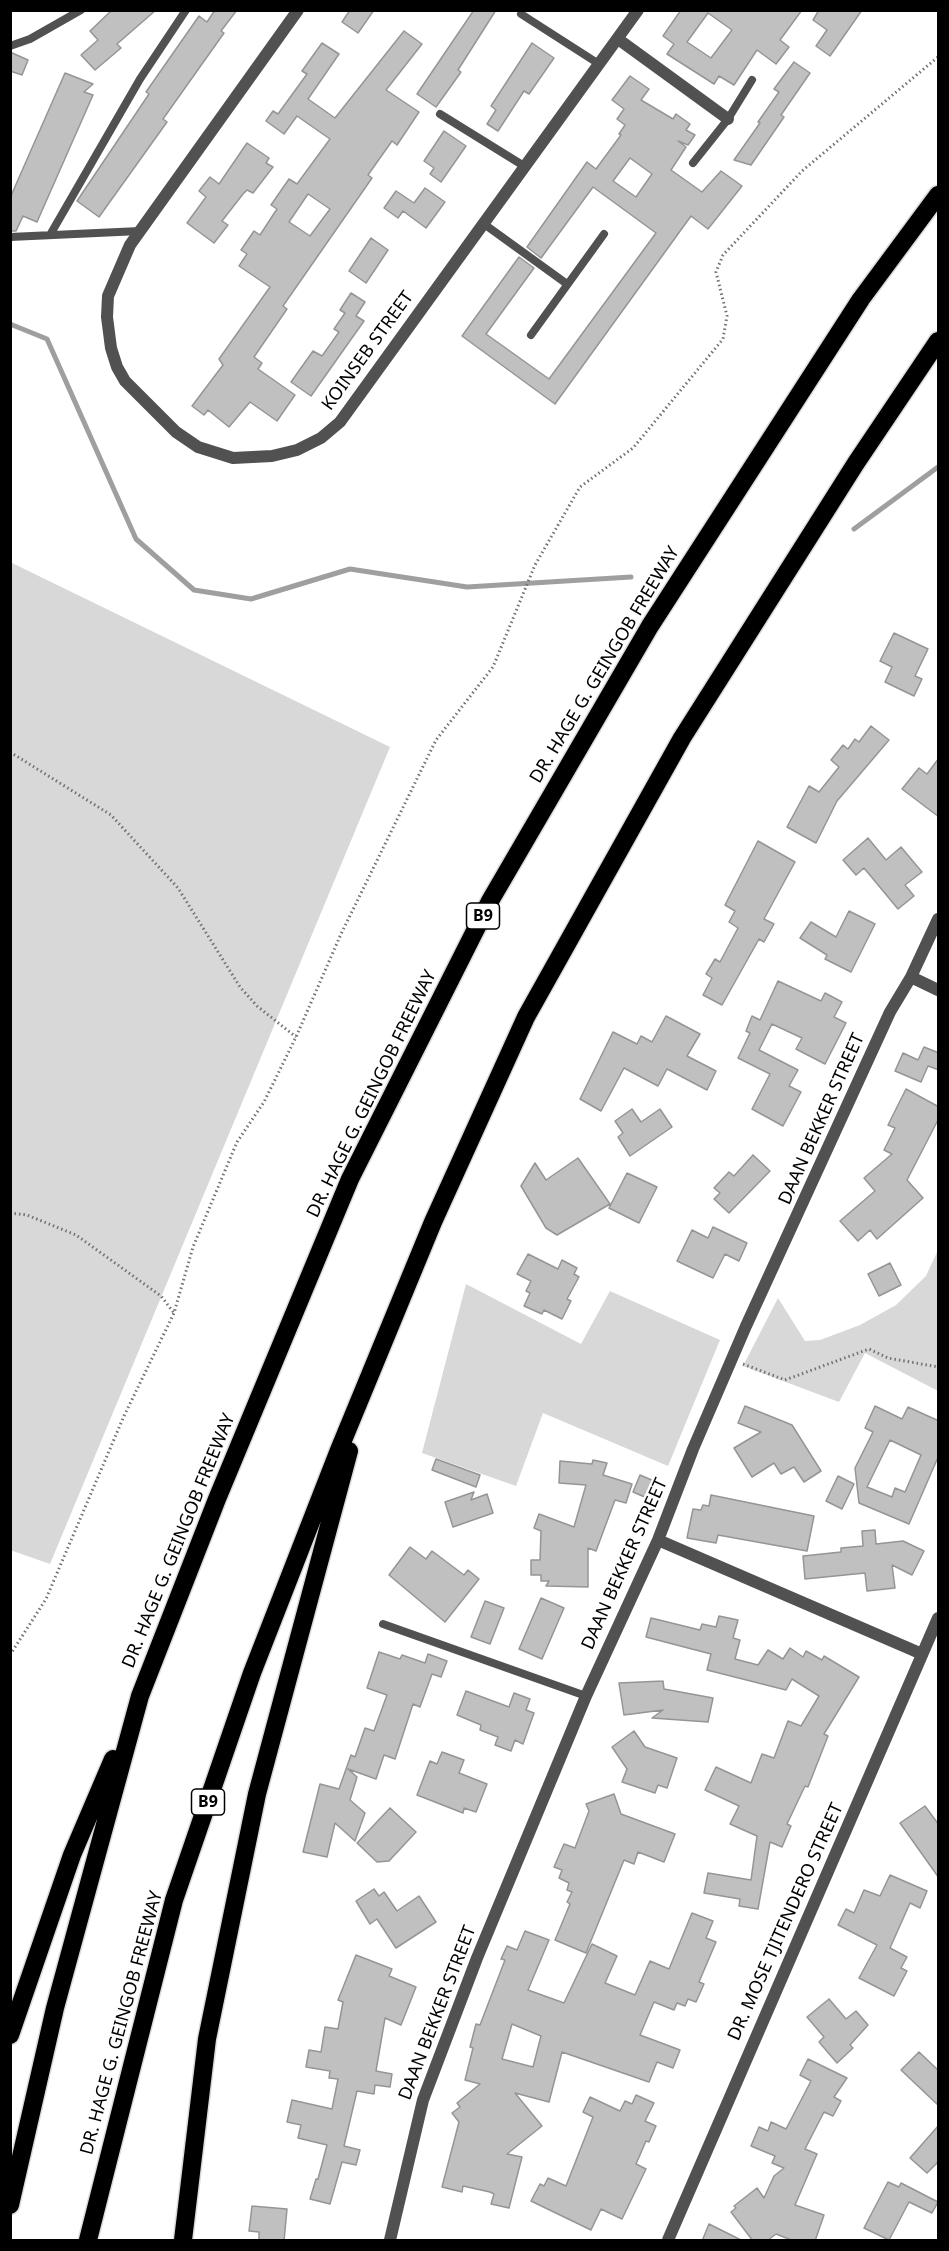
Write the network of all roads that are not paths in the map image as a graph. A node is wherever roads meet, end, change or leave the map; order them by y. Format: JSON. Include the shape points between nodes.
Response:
{"nodes":[{"id":1,"x":81,"y":10,"type":"edge"},
{"id":2,"x":186,"y":10,"type":"edge"},
{"id":3,"x":298,"y":10,"type":"edge"},
{"id":4,"x":638,"y":10,"type":"edge"},
{"id":5,"x":521,"y":14,"type":"dead end"},
{"id":6,"x":618,"y":39,"type":"junction"},
{"id":7,"x":10,"y":45,"type":"edge"},
{"id":8,"x":599,"y":64,"type":"junction"},
{"id":9,"x":752,"y":80,"type":"dead end"},
{"id":10,"x":440,"y":114,"type":"dead end"},
{"id":11,"x":728,"y":119,"type":"junction"},
{"id":12,"x":693,"y":163,"type":"dead end"},
{"id":13,"x":524,"y":166,"type":"junction"},
{"id":14,"x":939,"y":195,"type":"edge"},
{"id":15,"x":484,"y":224,"type":"junction"},
{"id":16,"x":140,"y":231,"type":"junction"},
{"id":17,"x":604,"y":234,"type":"dead end"},
{"id":18,"x":50,"y":235,"type":"junction"},
{"id":19,"x":10,"y":237,"type":"edge"},
{"id":20,"x":567,"y":284,"type":"junction"},
{"id":21,"x":531,"y":335,"type":"dead end"},
{"id":22,"x":939,"y":341,"type":"edge"},
{"id":23,"x":939,"y":919,"type":"edge"},
{"id":24,"x":911,"y":977,"type":"junction"},
{"id":25,"x":939,"y":990,"type":"edge"},
{"id":26,"x":369,"y":1377,"type":"junction"},
{"id":27,"x":658,"y":1540,"type":"junction"},
{"id":28,"x":939,"y":1618,"type":"edge"},
{"id":29,"x":383,"y":1624,"type":"dead end"},
{"id":30,"x":922,"y":1654,"type":"junction"},
{"id":31,"x":140,"y":1696,"type":"junction"},
{"id":32,"x":586,"y":1696,"type":"junction"},
{"id":33,"x":10,"y":2035,"type":"edge"},
{"id":34,"x":10,"y":2205,"type":"edge"},
{"id":35,"x":88,"y":2241,"type":"edge"},
{"id":36,"x":183,"y":2241,"type":"edge"},
{"id":37,"x":390,"y":2241,"type":"edge"},
{"id":38,"x":668,"y":2241,"type":"edge"}],
"edges":[{"from":1,"to":7,"type":"lane","via":[[30,39]]},
{"from":2,"to":18,"type":"lane","via":[[140,79]]},
{"from":3,"to":16,"type":"street","name":"KOINSEB STREET"},
{"from":4,"to":6,"type":"street","name":"KOINSEB STREET"},
{"from":5,"to":8,"type":"lane"},
{"from":6,"to":8,"type":"street","name":"KOINSEB STREET"},
{"from":6,"to":11,"type":"street"},
{"from":8,"to":13,"type":"street","name":"KOINSEB STREET"},
{"from":9,"to":11,"type":"lane"},
{"from":10,"to":13,"type":"lane"},
{"from":11,"to":12,"type":"lane"},
{"from":13,"to":15,"type":"street","name":"KOINSEB STREET"},
{"from":14,"to":31,"type":"highway","name":"DR. HAGE G. GEINGOB FREEWAY","number":"B9","via":[[861,299],[650,626],[490,901],[350,1179]]},
{"from":15,"to":16,"type":"street","name":"KOINSEB STREET","via":[[340,422],[321,438],[297,450],[250,458],[233,458],[198,447],[176,432],[150,408],[117,367],[106,317],[108,296],[117,270]]},
{"from":15,"to":20,"type":"lane"},
{"from":16,"to":18,"type":"lane"},
{"from":17,"to":20,"type":"lane"},
{"from":18,"to":19,"type":"lane"},
{"from":20,"to":21,"type":"lane"},
{"from":22,"to":26,"type":"highway","name":"DR. HAGE G. GEINGOB FREEWAY","number":"B9","via":[[856,463],[682,738],[526,1017],[433,1221]]},
{"from":23,"to":24,"type":"street","name":"DAAN BEKKER STREET"},
{"from":24,"to":25,"type":"street"},
{"from":24,"to":27,"type":"street","name":"DAAN BEKKER STREET","via":[[891,1012],[746,1326]]},
{"from":26,"to":35,"type":"highway","name":"DR. HAGE G. GEINGOB FREEWAY","number":"B9","via":[[252,1673],[174,1900]]},
{"from":26,"to":36,"type":"highway","via":[[257,1794],[207,2039]]},
{"from":27,"to":30,"type":"street"},
{"from":27,"to":32,"type":"street","name":"DAAN BEKKER STREET"},
{"from":28,"to":30,"type":"street","name":"DR. MOSE TJITENDERO STREET"},
{"from":29,"to":32,"type":"lane"},
{"from":30,"to":38,"type":"street","name":"DR. MOSE TJITENDERO STREET"},
{"from":31,"to":33,"type":"highway","via":[[72,1855]]},
{"from":31,"to":34,"type":"highway","name":"DR. HAGE G. GEINGOB FREEWAY","number":"B9","via":[[55,2008]]},
{"from":32,"to":37,"type":"street","name":"DAAN BEKKER STREET","via":[[477,1958],[423,2100]]}]}
